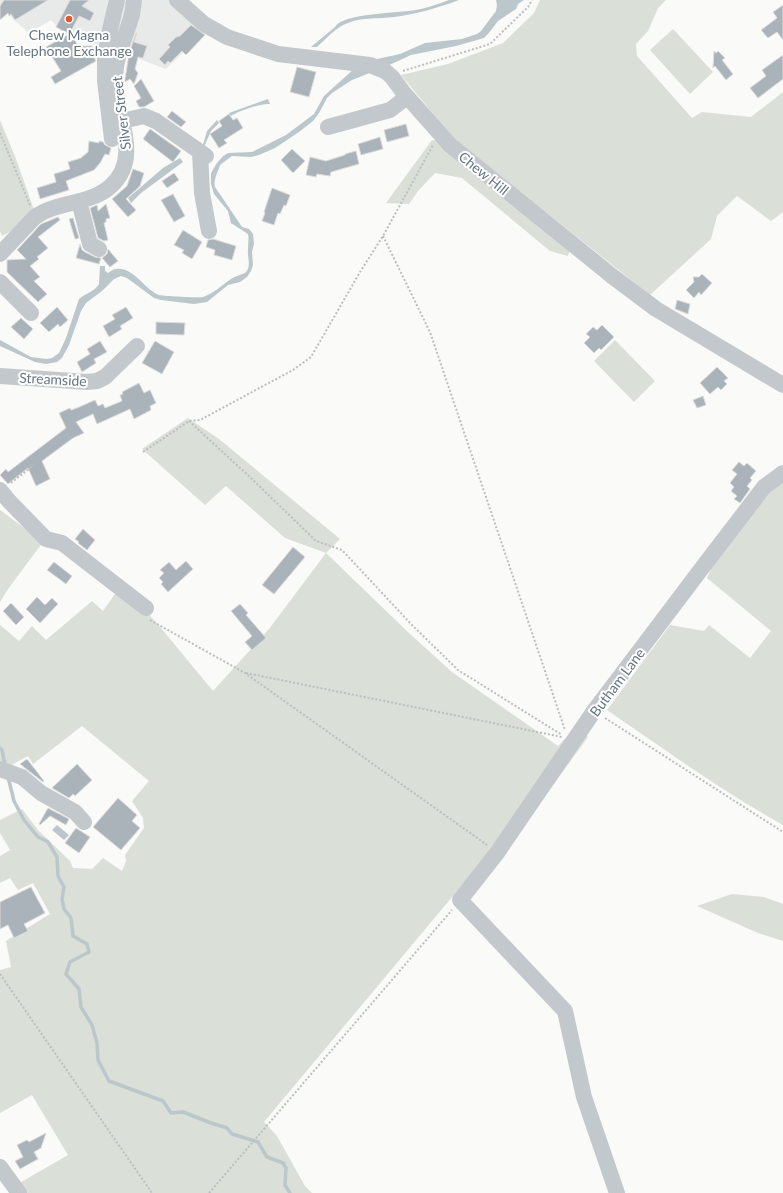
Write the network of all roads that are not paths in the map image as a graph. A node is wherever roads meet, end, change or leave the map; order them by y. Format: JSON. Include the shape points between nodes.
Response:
{"nodes":[{"id":1,"x":117,"y":0,"type":"edge"},
{"id":2,"x":134,"y":0,"type":"edge"},
{"id":3,"x":177,"y":0,"type":"edge"},
{"id":4,"x":407,"y":97,"type":"junction"},
{"id":5,"x":122,"y":121,"type":"junction"},
{"id":6,"x":339,"y":129,"type":"dead end"},
{"id":7,"x":112,"y":139,"type":"dead end"},
{"id":8,"x":79,"y":201,"type":"junction"},
{"id":9,"x":209,"y":231,"type":"dead end"},
{"id":10,"x":99,"y":249,"type":"dead end"},
{"id":11,"x":0,"y":254,"type":"edge"},
{"id":12,"x":0,"y":282,"type":"edge"},
{"id":13,"x":20,"y":309,"type":"dead end"},
{"id":14,"x":137,"y":346,"type":"dead end"},
{"id":15,"x":0,"y":376,"type":"edge"},
{"id":16,"x":783,"y":385,"type":"edge"},
{"id":17,"x":783,"y":473,"type":"edge"},
{"id":18,"x":3,"y":494,"type":"edge"},
{"id":19,"x":148,"y":614,"type":"road end"},
{"id":20,"x":12,"y":773,"type":"edge"},
{"id":21,"x":84,"y":822,"type":"dead end"},
{"id":22,"x":0,"y":1167,"type":"edge"},
{"id":23,"x":18,"y":1193,"type":"edge"},
{"id":24,"x":617,"y":1193,"type":"edge"}],
"edges":[{"from":1,"to":7,"type":"street","via":[[105,58]]},
{"from":2,"to":5,"type":"street","name":"Silver Street","via":[[117,59],[115,81]]},
{"from":3,"to":4,"type":"street","name":"Chew Hill","via":[[204,24],[227,37],[278,54],[370,65],[384,71]]},
{"from":4,"to":6,"type":"street","via":[[390,110]]},
{"from":4,"to":16,"type":"street","name":"Chew Hill","via":[[450,146],[612,276],[656,309]]},
{"from":5,"to":8,"type":"street","name":"Silver Street","via":[[126,142],[124,167],[110,187]]},
{"from":5,"to":9,"type":"street","via":[[144,116],[156,121],[203,154],[202,193]]},
{"from":8,"to":10,"type":"street","via":[[90,244]]},
{"from":8,"to":11,"type":"street","name":"Silver Street","via":[[47,210],[35,217]]},
{"from":12,"to":13,"type":"street"},
{"from":14,"to":15,"type":"street","name":"Streamside","via":[[127,365],[97,381]]},
{"from":17,"to":24,"type":"street","name":"Butham Lane","via":[[764,487],[570,740],[497,853],[460,900],[565,1011],[584,1097]]},
{"from":18,"to":19,"type":"street","via":[[46,539],[62,543]]},
{"from":20,"to":21,"type":"street","via":[[75,812]]},
{"from":22,"to":23,"type":"street"}]}
